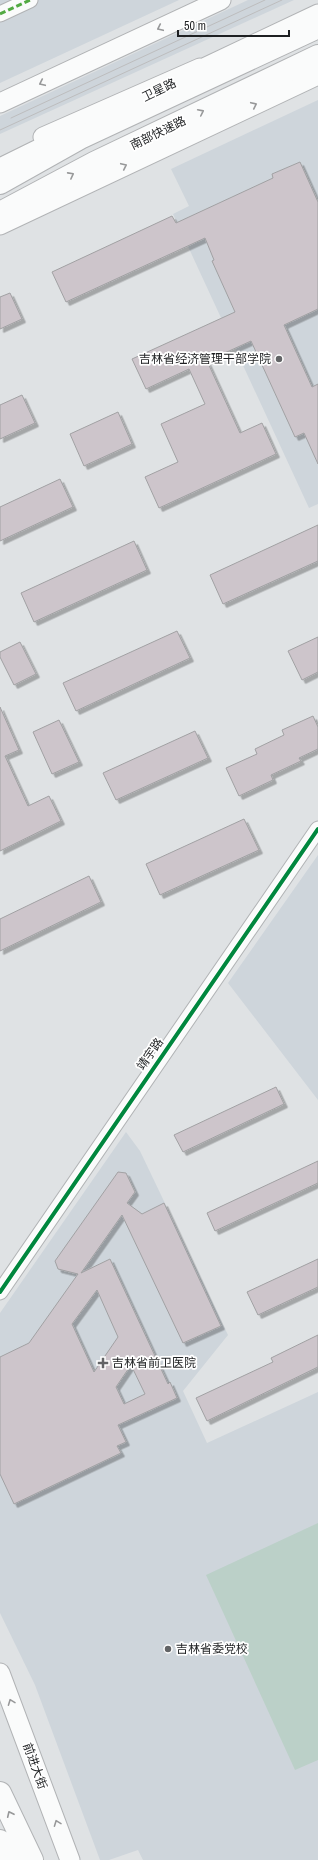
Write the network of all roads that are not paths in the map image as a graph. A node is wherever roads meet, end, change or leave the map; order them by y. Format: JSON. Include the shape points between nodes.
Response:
{"nodes":[{"id":1,"x":30,"y":0,"type":"edge"},
{"id":2,"x":220,"y":0,"type":"edge"},
{"id":3,"x":0,"y":14,"type":"edge"},
{"id":4,"x":318,"y":14,"type":"edge"},
{"id":5,"x":318,"y":28,"type":"edge"},
{"id":6,"x":251,"y":45,"type":"junction"},
{"id":7,"x":318,"y":56,"type":"edge"},
{"id":8,"x":318,"y":75,"type":"edge"},
{"id":9,"x":0,"y":103,"type":"edge"},
{"id":10,"x":82,"y":137,"type":"junction"},
{"id":11,"x":0,"y":156,"type":"edge"},
{"id":12,"x":0,"y":168,"type":"edge"},
{"id":13,"x":0,"y":176,"type":"edge"},
{"id":14,"x":0,"y":182,"type":"edge"},
{"id":15,"x":0,"y":213,"type":"edge"},
{"id":16,"x":0,"y":225,"type":"edge"},
{"id":17,"x":318,"y":829,"type":"edge"},
{"id":18,"x":0,"y":1292,"type":"edge"},
{"id":19,"x":0,"y":1673,"type":"edge"},
{"id":20,"x":0,"y":1793,"type":"edge"},
{"id":21,"x":0,"y":1840,"type":"edge"},
{"id":22,"x":10,"y":1860,"type":"edge"},
{"id":23,"x":32,"y":1860,"type":"edge"},
{"id":24,"x":70,"y":1860,"type":"edge"}],
"edges":[{"from":1,"to":3,"type":"street"},
{"from":2,"to":9,"type":"main road","one_way":true},
{"from":4,"to":6,"type":"main road","name":"卫星路"},
{"from":5,"to":10,"type":"highway"},
{"from":6,"to":11,"type":"main road"},
{"from":6,"to":12,"type":"main road","name":"卫星路"},
{"from":15,"to":7,"type":"highway","name":"南部快速路","one_way":true,"via":[[94,163]]},
{"from":16,"to":8,"type":"main road","one_way":true},
{"from":10,"to":13,"type":"highway"},
{"from":10,"to":14,"type":"highway"},
{"from":17,"to":18,"type":"street","name":"靖宇路"},
{"from":24,"to":19,"type":"main road","name":"前进大街","one_way":true},
{"from":23,"to":20,"type":"highway","one_way":true},
{"from":21,"to":22,"type":"highway"}]}
